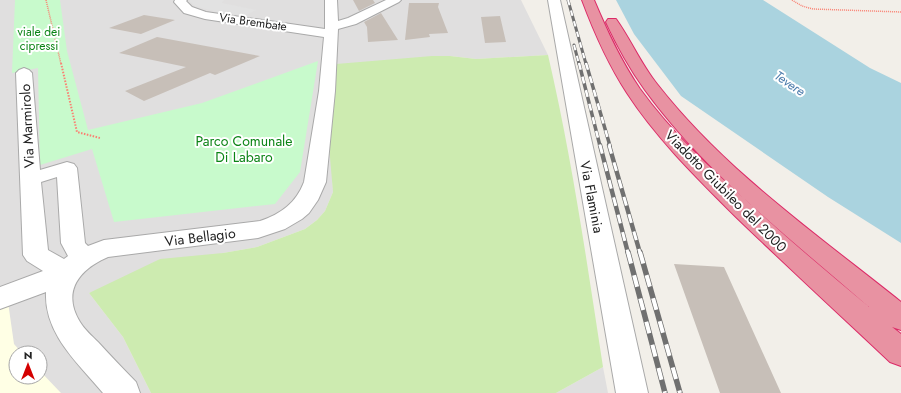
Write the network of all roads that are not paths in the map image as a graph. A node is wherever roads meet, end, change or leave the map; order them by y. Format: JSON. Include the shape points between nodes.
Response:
{"nodes":[{"id":1,"x":181,"y":0,"type":"edge"},
{"id":2,"x":331,"y":0,"type":"edge"},
{"id":3,"x":395,"y":0,"type":"edge"},
{"id":4,"x":554,"y":0,"type":"edge"},
{"id":5,"x":588,"y":0,"type":"edge"},
{"id":6,"x":602,"y":0,"type":"edge"},
{"id":7,"x":332,"y":30,"type":"junction"},
{"id":8,"x":24,"y":73,"type":"dead end"},
{"id":9,"x":30,"y":179,"type":"junction"},
{"id":10,"x":76,"y":266,"type":"junction"},
{"id":11,"x":0,"y":298,"type":"edge"},
{"id":12,"x":901,"y":318,"type":"edge"},
{"id":13,"x":901,"y":353,"type":"edge"},
{"id":14,"x":124,"y":393,"type":"edge"},
{"id":15,"x":632,"y":393,"type":"edge"}],
"edges":[{"from":1,"to":7,"type":"street","name":"Via Brembate","via":[[184,7],[205,15]]},
{"from":2,"to":7,"type":"street","name":"Via Bellagio"},
{"from":3,"to":7,"type":"street"},
{"from":4,"to":15,"type":"street","name":"Via Flaminia"},
{"from":5,"to":13,"type":"highway","name":"Viadotto Giubileo del 2000","via":[[621,71],[677,145],[777,243]]},
{"from":6,"to":12,"type":"highway","name":"Viadotto Giubileo del 2000","via":[[615,27],[656,94],[693,135],[755,195]]},
{"from":7,"to":10,"type":"street","name":"Via Bellagio","via":[[331,59],[315,182],[306,202],[295,213],[280,223],[258,230],[104,249]]},
{"from":8,"to":9,"type":"street","name":"Via Marmirolo"},
{"from":9,"to":10,"type":"street","name":"Via Marmirolo","via":[[36,255]]},
{"from":9,"to":10,"type":"street","name":"Via Marmirolo","via":[[68,168]]},
{"from":10,"to":11,"type":"street","name":"Via Bellagio"},
{"from":10,"to":14,"type":"street","via":[[59,292],[63,320],[70,332]]}]}
